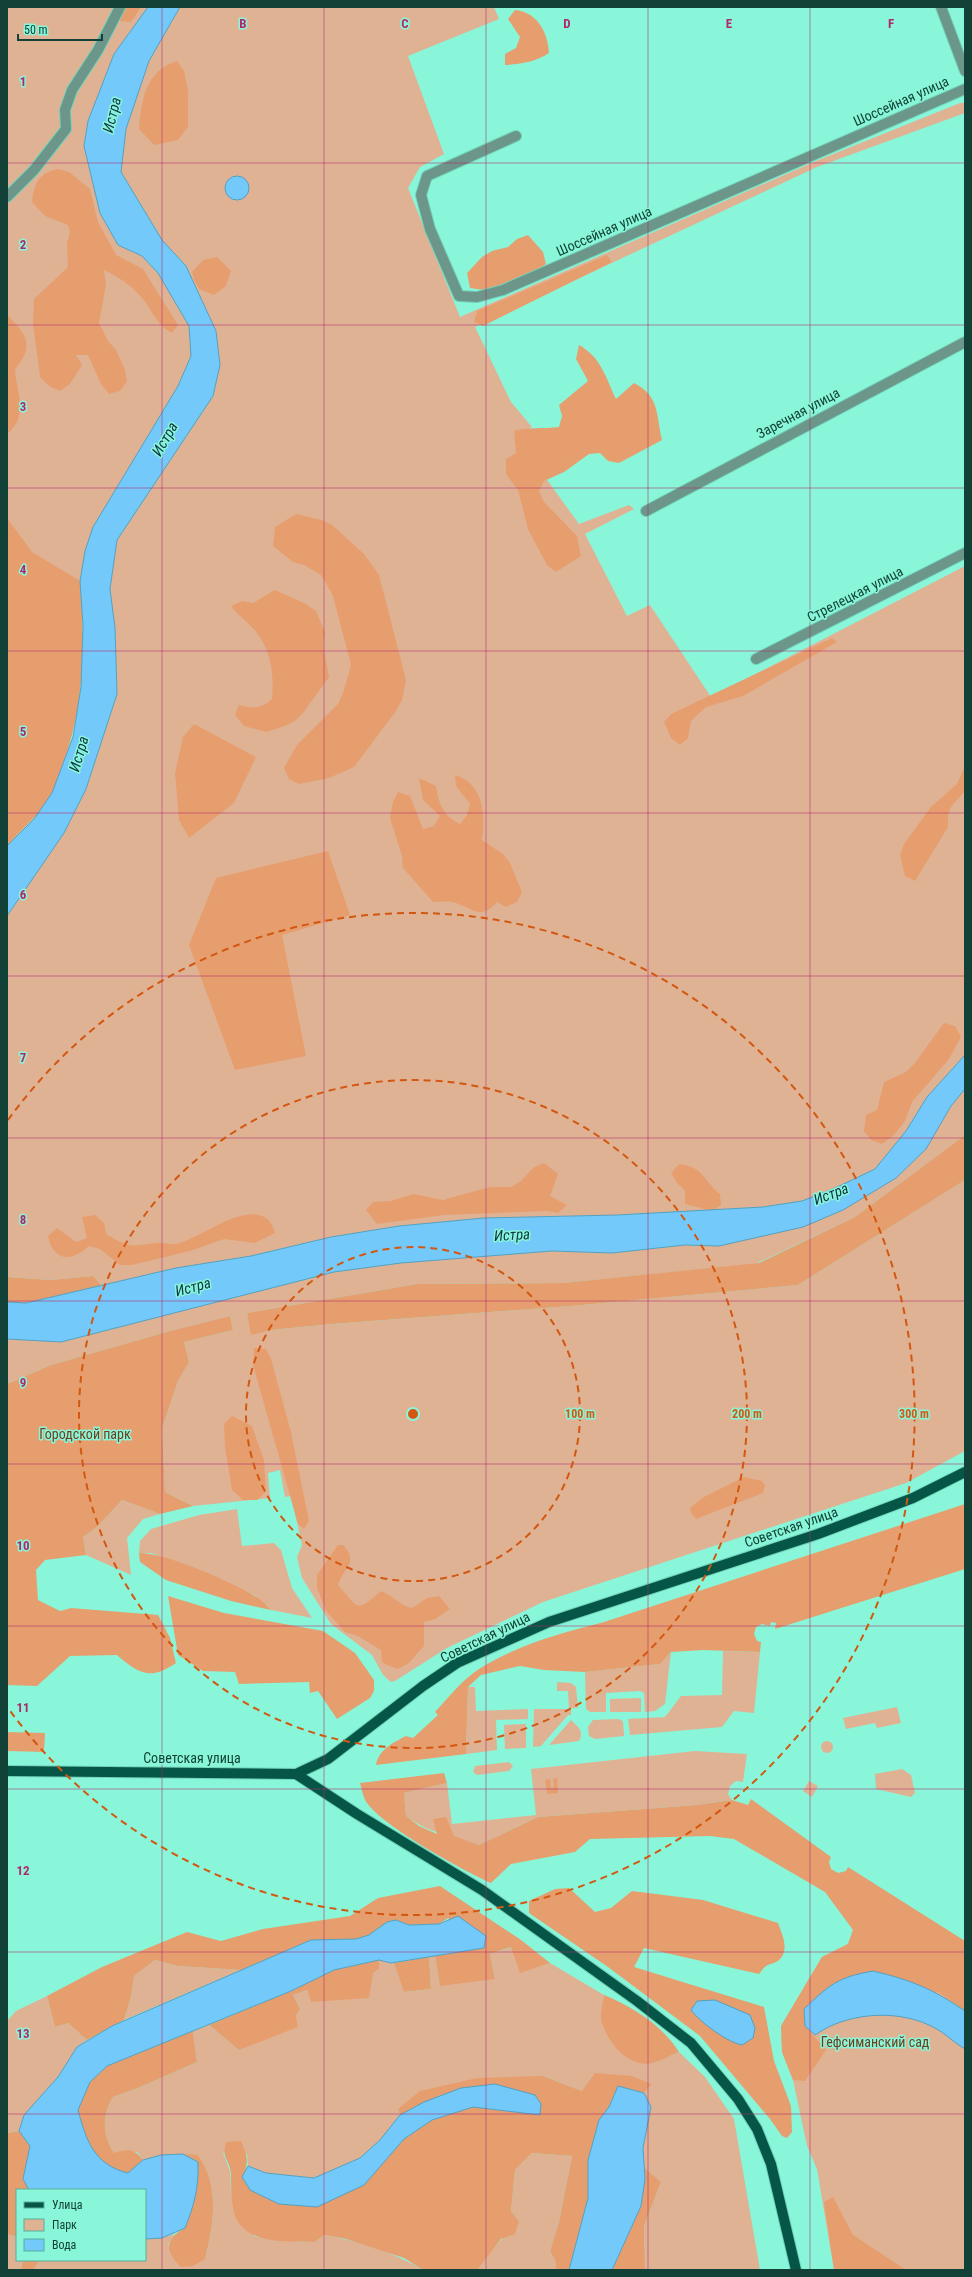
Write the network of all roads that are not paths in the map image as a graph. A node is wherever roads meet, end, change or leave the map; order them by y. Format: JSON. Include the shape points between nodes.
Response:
{"nodes":[{"id":1,"x":120,"y":7,"type":"edge"},
{"id":2,"x":941,"y":7,"type":"edge"},
{"id":3,"x":965,"y":71,"type":"edge"},
{"id":4,"x":965,"y":89,"type":"edge"},
{"id":5,"x":516,"y":136,"type":"dead end"},
{"id":6,"x":7,"y":197,"type":"edge"},
{"id":7,"x":965,"y":342,"type":"edge"},
{"id":8,"x":646,"y":511,"type":"dead end"},
{"id":9,"x":965,"y":554,"type":"edge"},
{"id":10,"x":756,"y":659,"type":"dead end"},
{"id":11,"x":965,"y":1472,"type":"edge"},
{"id":12,"x":7,"y":1771,"type":"edge"},
{"id":13,"x":296,"y":1774,"type":"junction"},
{"id":14,"x":796,"y":2270,"type":"edge"}],
"edges":[{"from":1,"to":6,"type":"street","via":[[98,50],[72,90],[65,110],[66,129],[34,170]]},
{"from":2,"to":3,"type":"street"},
{"from":4,"to":5,"type":"street","name":"Шоссейная улица","via":[[503,290],[476,297],[459,296],[430,229],[421,195],[427,176]]},
{"from":7,"to":8,"type":"street","name":"Заречная улица"},
{"from":9,"to":10,"type":"street","name":"Стрелецкая улица"},
{"from":11,"to":13,"type":"main road","name":"Советская улица","via":[[913,1498],[818,1534],[549,1622],[457,1663],[328,1759]]},
{"from":12,"to":13,"type":"main road","name":"Советская улица"},
{"from":13,"to":14,"type":"main road","via":[[482,1890],[691,2043],[738,2099],[757,2129],[771,2164]]}]}
